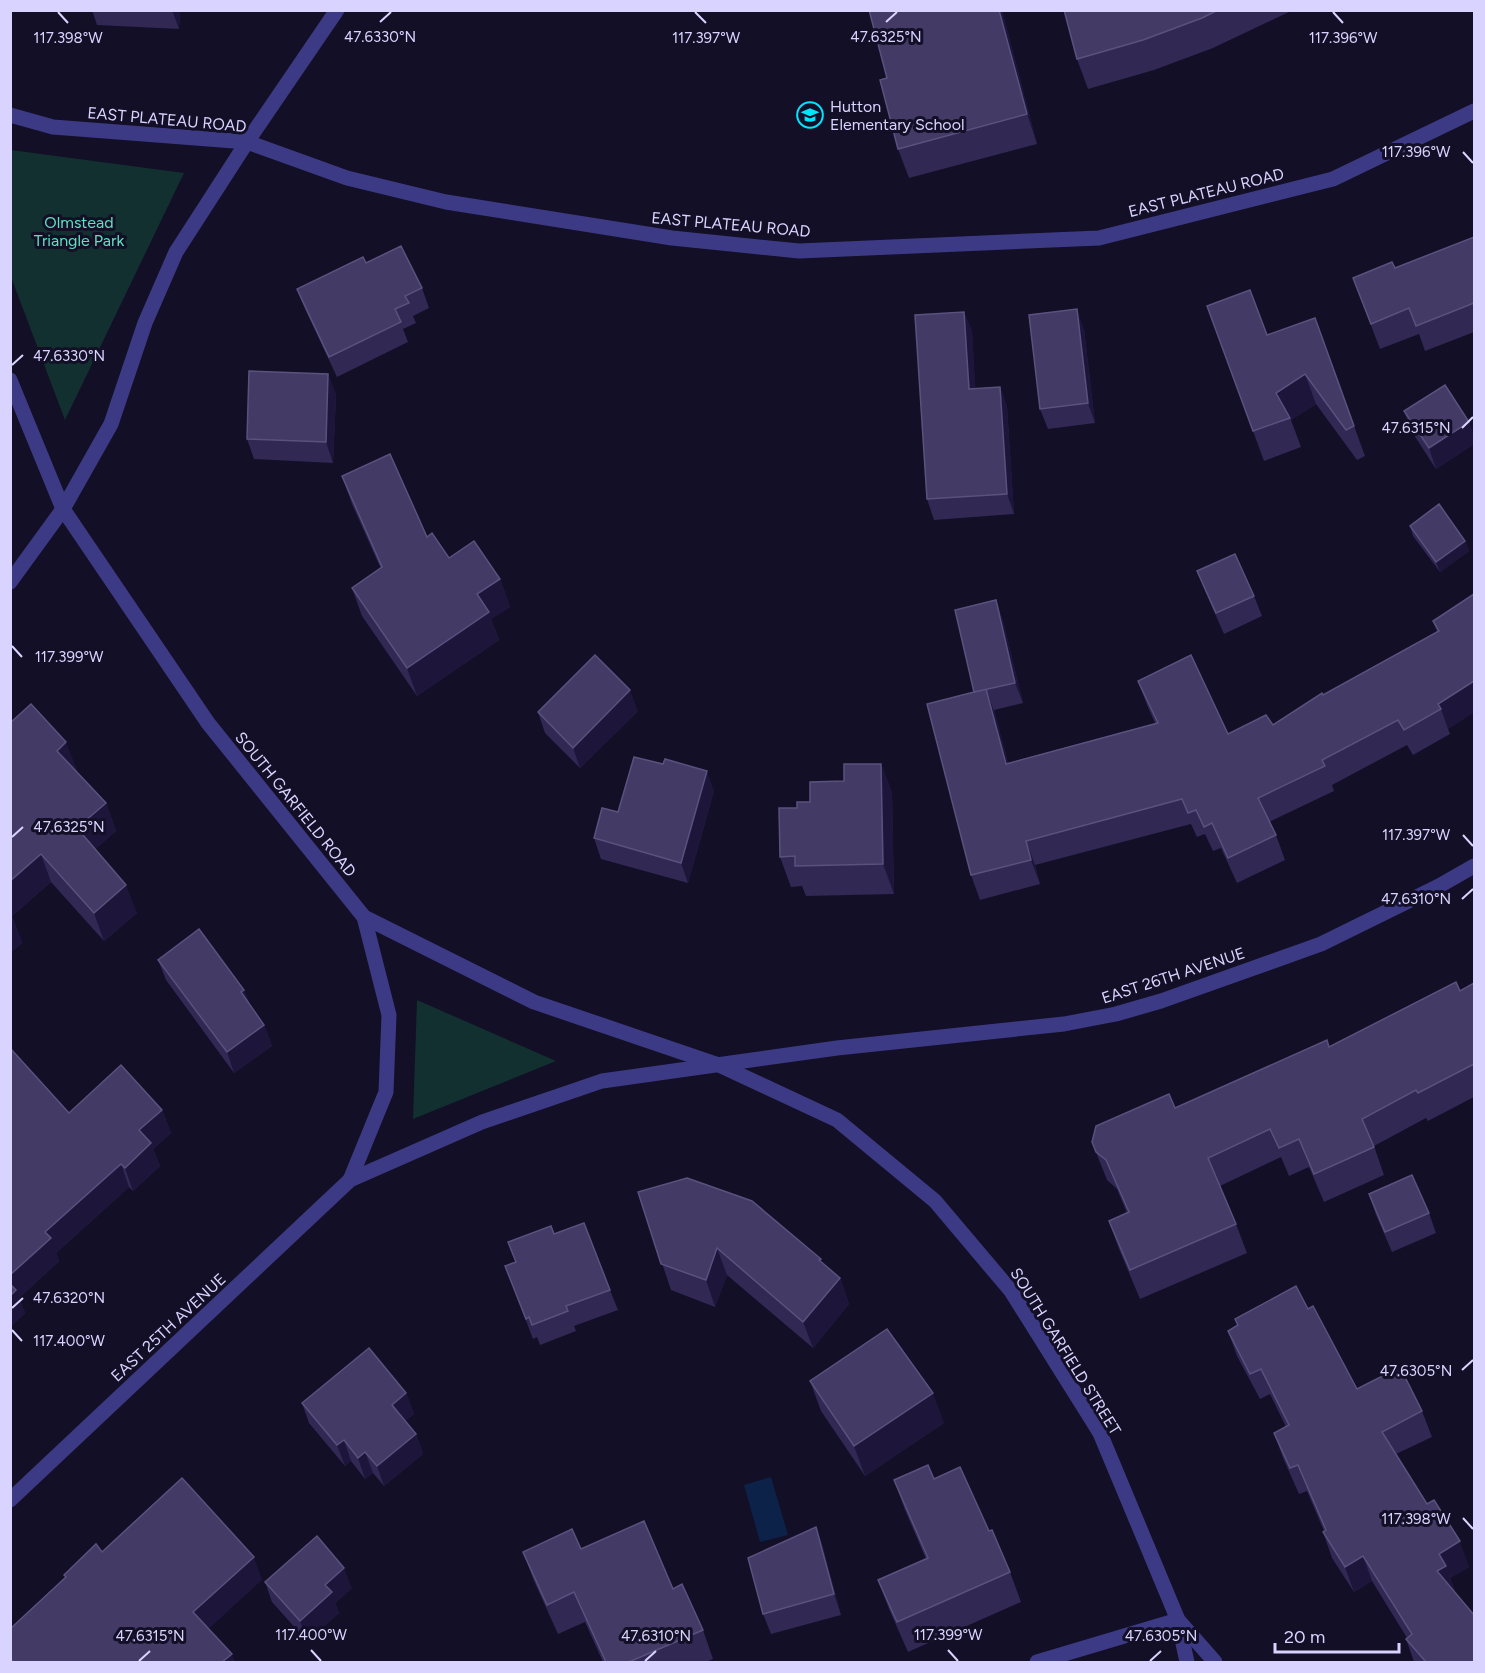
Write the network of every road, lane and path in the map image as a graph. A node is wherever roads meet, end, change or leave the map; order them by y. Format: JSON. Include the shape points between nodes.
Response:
{"nodes":[{"id":1,"x":337,"y":10,"type":"edge"},
{"id":2,"x":1474,"y":111,"type":"edge"},
{"id":3,"x":10,"y":115,"type":"edge"},
{"id":4,"x":247,"y":142,"type":"junction"},
{"id":5,"x":10,"y":380,"type":"edge"},
{"id":6,"x":63,"y":509,"type":"junction"},
{"id":7,"x":10,"y":582,"type":"edge"},
{"id":8,"x":1474,"y":866,"type":"edge"},
{"id":9,"x":364,"y":917,"type":"junction"},
{"id":10,"x":719,"y":1065,"type":"junction"},
{"id":11,"x":350,"y":1180,"type":"junction"},
{"id":12,"x":10,"y":1500,"type":"edge"},
{"id":13,"x":1178,"y":1620,"type":"junction"},
{"id":14,"x":1037,"y":1662,"type":"edge"},
{"id":15,"x":1187,"y":1662,"type":"edge"},
{"id":16,"x":1215,"y":1662,"type":"edge"}],
"edges":[{"from":1,"to":4,"type":"street"},
{"from":2,"to":4,"type":"street","name":"EAST PLATEAU ROAD","via":[[1333,179],[1099,238],[799,250],[672,238],[446,202],[347,178]]},
{"from":3,"to":4,"type":"street","name":"EAST PLATEAU ROAD","via":[[53,127]]},
{"from":4,"to":6,"type":"street","via":[[176,252],[145,323],[111,424]]},
{"from":5,"to":6,"type":"street","name":"SOUTH GARFIELD ROAD"},
{"from":6,"to":7,"type":"street"},
{"from":6,"to":9,"type":"street","name":"SOUTH GARFIELD ROAD","via":[[208,723]]},
{"from":8,"to":10,"type":"street","name":"EAST 26TH AVENUE","via":[[1321,944],[1116,1014],[1064,1024]]},
{"from":9,"to":10,"type":"street","name":"SOUTH GARFIELD ROAD","via":[[534,1002]]},
{"from":9,"to":11,"type":"street","name":"EAST 25TH AVENUE","via":[[389,1015],[386,1092]]},
{"from":10,"to":11,"type":"street","name":"EAST 25TH AVENUE","via":[[602,1081],[482,1122]]},
{"from":10,"to":13,"type":"street","name":"SOUTH GARFIELD STREET","via":[[837,1120],[935,1201],[1011,1292],[1100,1433]]},
{"from":11,"to":12,"type":"street","name":"EAST 25TH AVENUE"},
{"from":13,"to":14,"type":"street"},
{"from":13,"to":15,"type":"street"},
{"from":13,"to":16,"type":"street","name":"SOUTH GARFIELD STREET"}]}
